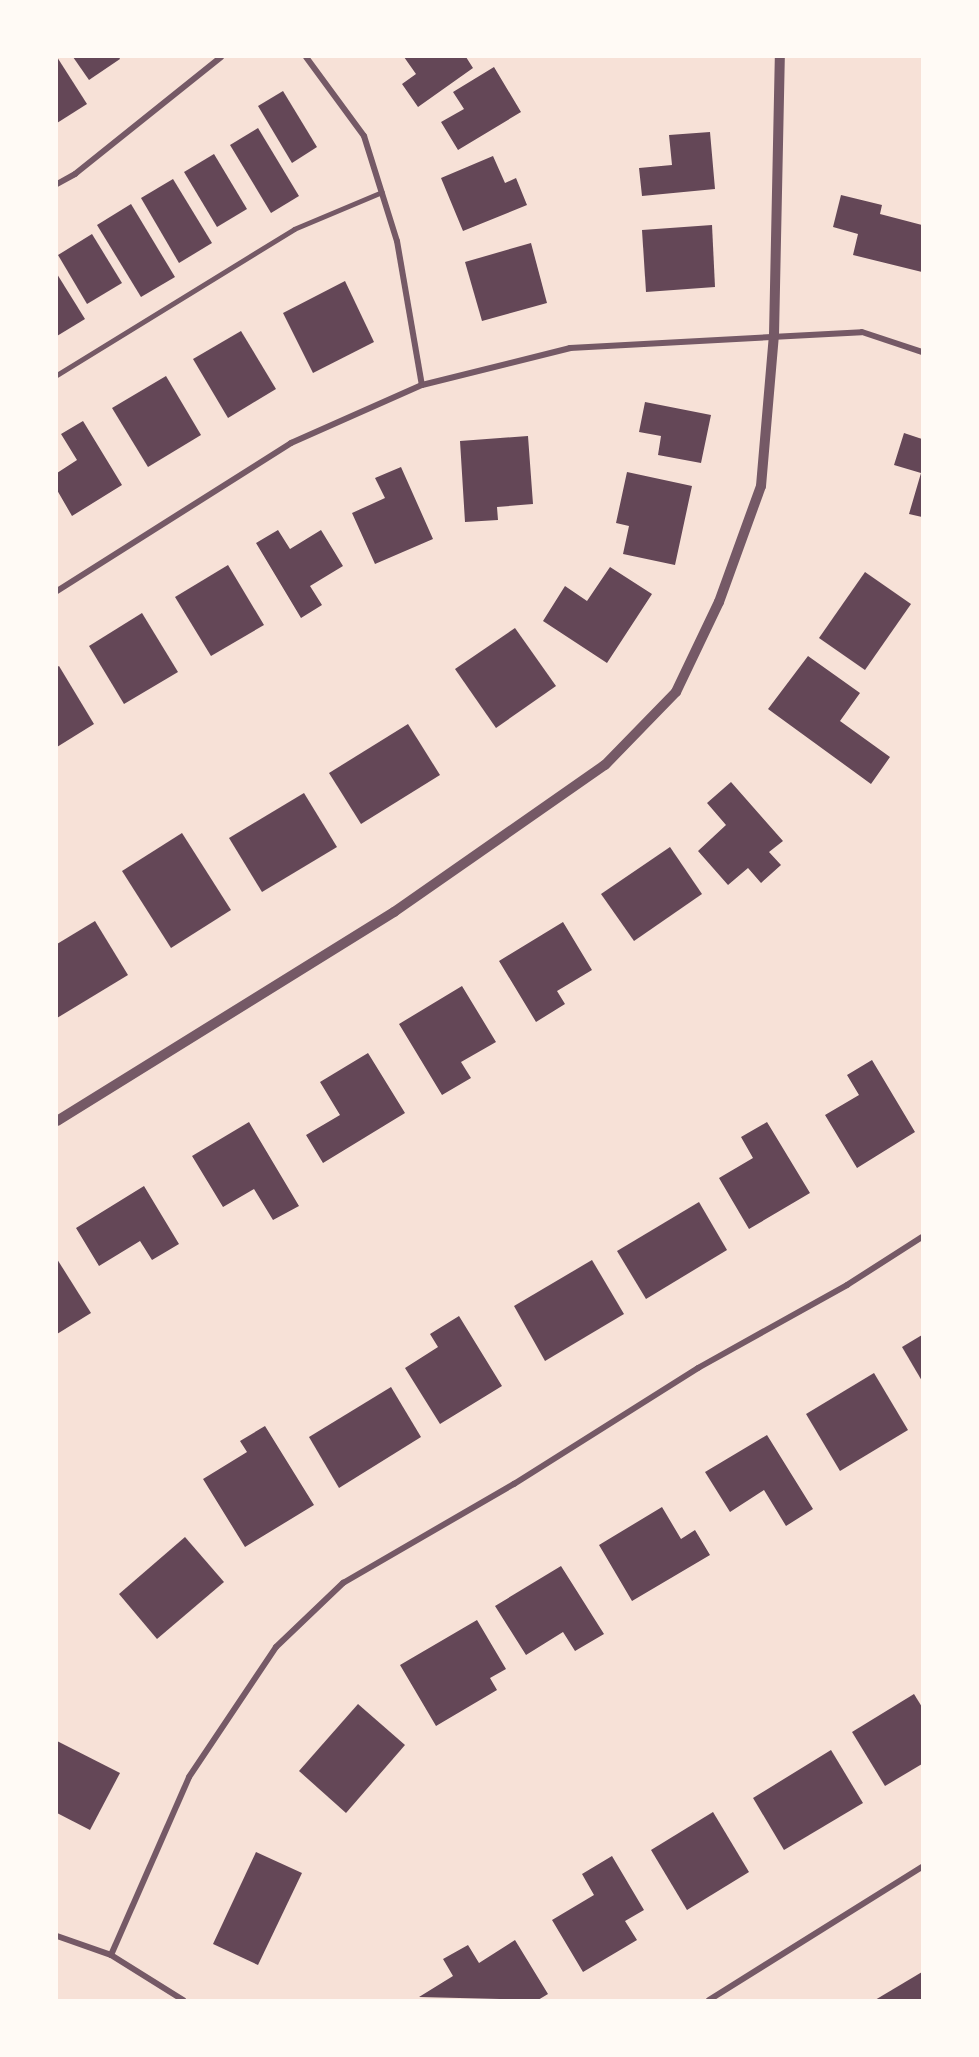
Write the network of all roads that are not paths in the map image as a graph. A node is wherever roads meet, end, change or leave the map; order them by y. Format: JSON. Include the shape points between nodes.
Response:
{"nodes":[{"id":1,"x":221,"y":57,"type":"edge"},
{"id":2,"x":306,"y":57,"type":"edge"},
{"id":3,"x":780,"y":57,"type":"edge"},
{"id":4,"x":57,"y":184,"type":"edge"},
{"id":5,"x":382,"y":192,"type":"junction"},
{"id":6,"x":774,"y":336,"type":"junction"},
{"id":7,"x":922,"y":352,"type":"edge"},
{"id":8,"x":57,"y":375,"type":"edge"},
{"id":9,"x":422,"y":385,"type":"junction"},
{"id":10,"x":57,"y":591,"type":"edge"},
{"id":11,"x":57,"y":1121,"type":"edge"},
{"id":12,"x":922,"y":1237,"type":"edge"},
{"id":13,"x":922,"y":1867,"type":"edge"},
{"id":14,"x":57,"y":1936,"type":"edge"},
{"id":15,"x":111,"y":1956,"type":"junction"},
{"id":16,"x":183,"y":2000,"type":"edge"},
{"id":17,"x":709,"y":2000,"type":"edge"}],
"edges":[{"from":1,"to":4,"type":"street","via":[[75,174]]},
{"from":2,"to":5,"type":"street","via":[[364,136]]},
{"from":3,"to":6,"type":"street"},
{"from":5,"to":8,"type":"lane","via":[[294,228]]},
{"from":5,"to":9,"type":"street","via":[[397,241]]},
{"from":6,"to":7,"type":"street","via":[[862,332]]},
{"from":6,"to":9,"type":"street","via":[[570,348]]},
{"from":6,"to":11,"type":"street","via":[[761,486],[719,602],[676,692],[604,765],[404,906]]},
{"from":9,"to":10,"type":"street","via":[[291,443]]},
{"from":12,"to":15,"type":"street","via":[[848,1285],[698,1368],[514,1484],[343,1583],[276,1647],[189,1777]]},
{"from":13,"to":17,"type":"street"},
{"from":14,"to":15,"type":"street"},
{"from":15,"to":16,"type":"street"}]}
